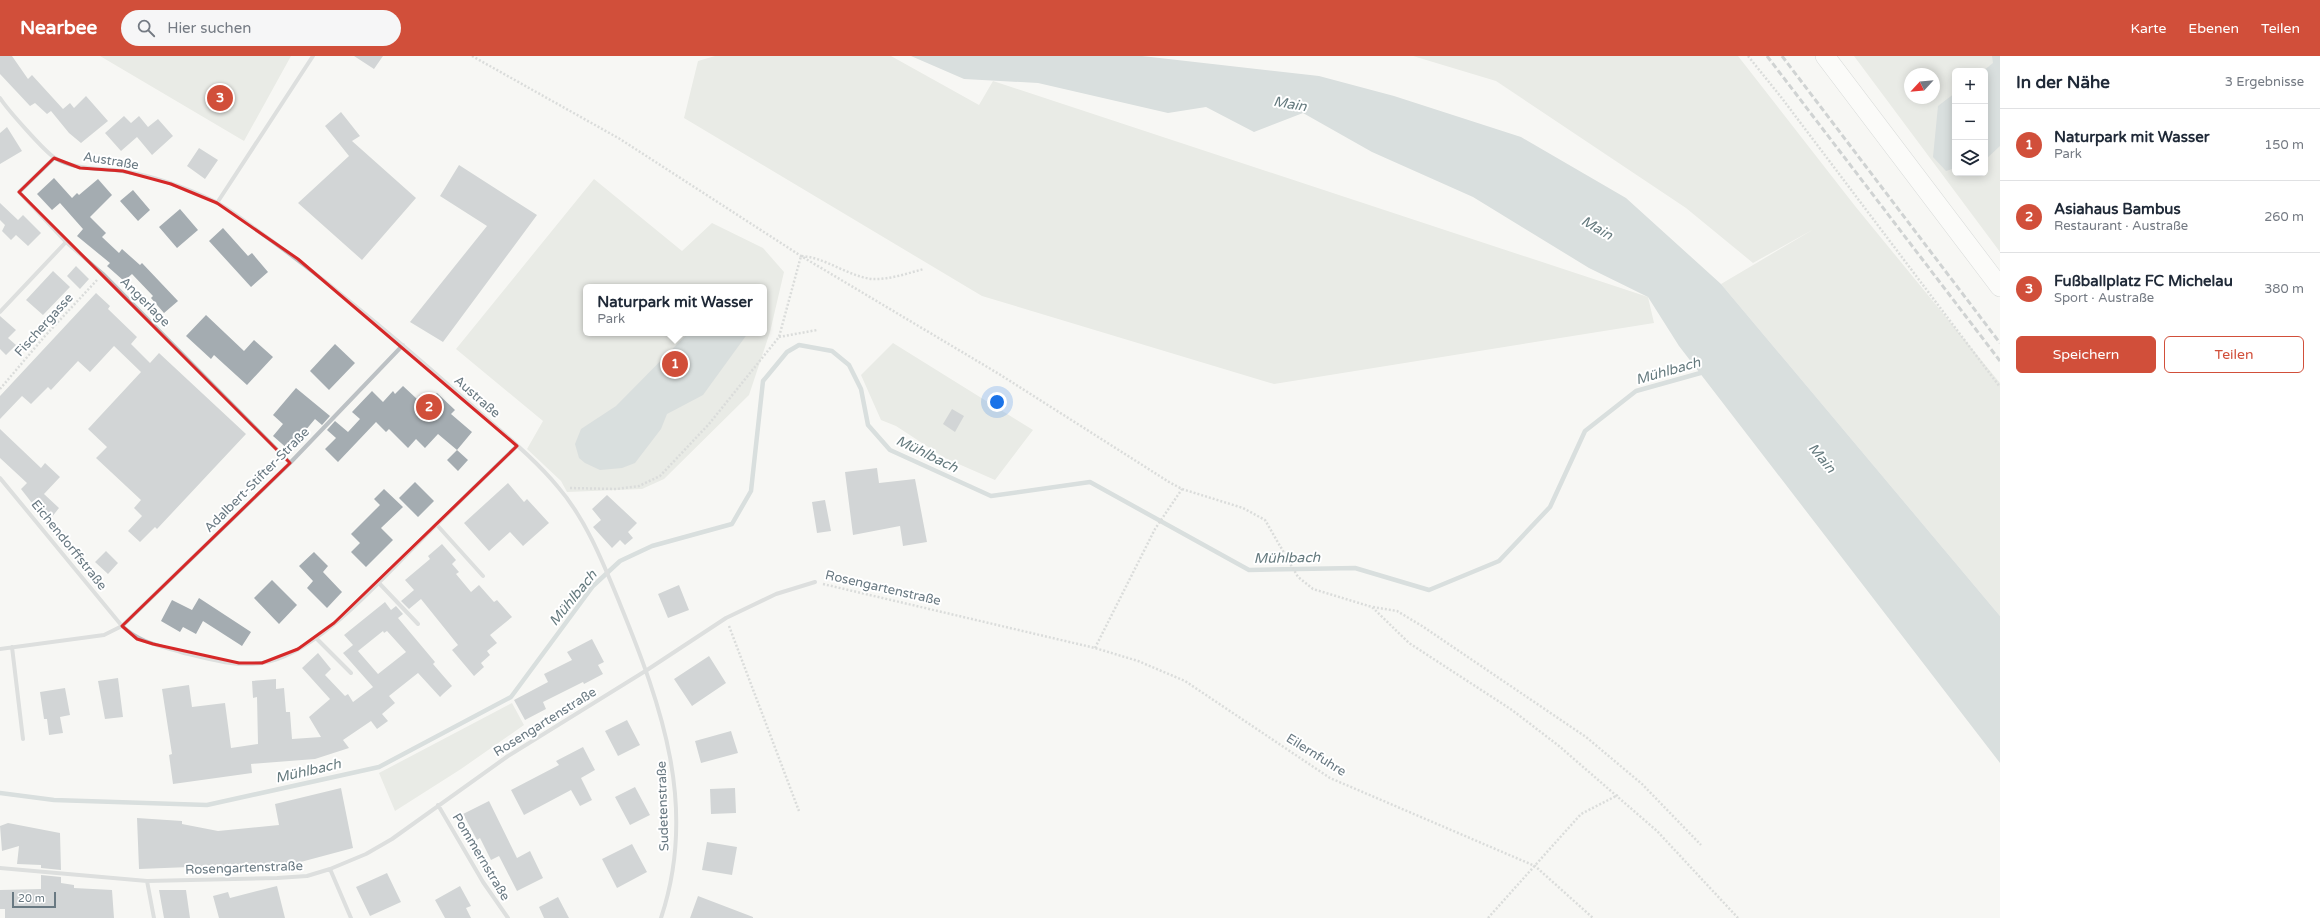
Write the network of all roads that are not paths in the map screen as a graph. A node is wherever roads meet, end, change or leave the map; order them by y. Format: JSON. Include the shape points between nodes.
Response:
{"nodes":[{"id":1,"x":312,"y":56,"type":"edge"},
{"id":2,"x":1825,"y":56,"type":"edge"},
{"id":3,"x":0,"y":98,"type":"edge"},
{"id":4,"x":54,"y":158,"type":"junction"},
{"id":5,"x":217,"y":203,"type":"junction"},
{"id":6,"x":66,"y":242,"type":"junction"},
{"id":7,"x":2000,"y":287,"type":"edge"},
{"id":8,"x":0,"y":312,"type":"edge"},
{"id":9,"x":403,"y":345,"type":"junction"},
{"id":10,"x":517,"y":446,"type":"junction"},
{"id":11,"x":290,"y":463,"type":"junction"},
{"id":12,"x":0,"y":478,"type":"edge"},
{"id":13,"x":437,"y":525,"type":"junction"},
{"id":14,"x":483,"y":576,"type":"dead end"},
{"id":15,"x":378,"y":582,"type":"junction"},
{"id":16,"x":815,"y":582,"type":"road end"},
{"id":17,"x":418,"y":624,"type":"dead end"},
{"id":18,"x":122,"y":626,"type":"junction"},
{"id":19,"x":316,"y":638,"type":"junction"},
{"id":20,"x":12,"y":647,"type":"junction"},
{"id":21,"x":0,"y":649,"type":"edge"},
{"id":22,"x":647,"y":670,"type":"junction"},
{"id":23,"x":351,"y":674,"type":"dead end"},
{"id":24,"x":23,"y":739,"type":"dead end"},
{"id":25,"x":438,"y":805,"type":"junction"},
{"id":26,"x":0,"y":868,"type":"edge"},
{"id":27,"x":330,"y":869,"type":"junction"},
{"id":28,"x":147,"y":881,"type":"junction"},
{"id":29,"x":154,"y":918,"type":"edge"},
{"id":30,"x":350,"y":918,"type":"edge"},
{"id":31,"x":508,"y":918,"type":"edge"},
{"id":32,"x":661,"y":918,"type":"edge"}],
"edges":[{"from":1,"to":5,"type":"street"},
{"from":2,"to":7,"type":"main road"},
{"from":3,"to":4,"type":"street","name":"Austraße"},
{"from":4,"to":5,"type":"street","name":"Austraße","via":[[80,168],[123,171],[171,184]]},
{"from":4,"to":6,"type":"street","name":"Angerlage","via":[[19,192]]},
{"from":5,"to":9,"type":"street","name":"Austraße","via":[[298,259]]},
{"from":6,"to":8,"type":"street"},
{"from":6,"to":11,"type":"street","name":"Angerlage","via":[[103,274]]},
{"from":9,"to":10,"type":"street","name":"Austraße"},
{"from":9,"to":11,"type":"street","name":"Adalbert-Stifter-Straße"},
{"from":10,"to":13,"type":"street","name":"Eichendorffstraße"},
{"from":10,"to":22,"type":"street","name":"Austraße","via":[[559,487],[579,518],[603,564]]},
{"from":11,"to":18,"type":"street","name":"Adalbert-Stifter-Straße"},
{"from":12,"to":18,"type":"street","name":"Eichendorffstraße"},
{"from":13,"to":14,"type":"street"},
{"from":13,"to":15,"type":"street","name":"Eichendorffstraße"},
{"from":15,"to":17,"type":"street"},
{"from":15,"to":19,"type":"street","name":"Eichendorffstraße"},
{"from":16,"to":22,"type":"street","name":"Rosengartenstraße","via":[[776,594],[726,618]]},
{"from":18,"to":19,"type":"street","name":"Eichendorffstraße","via":[[137,639],[201,657],[239,663],[262,663],[298,649]]},
{"from":18,"to":20,"type":"street","name":"Adalbert-Stifter-Straße","via":[[104,635]]},
{"from":19,"to":23,"type":"street"},
{"from":20,"to":21,"type":"street","name":"Adalbert-Stifter-Straße"},
{"from":20,"to":24,"type":"street"},
{"from":22,"to":25,"type":"street","name":"Rosengartenstraße","via":[[531,741]]},
{"from":22,"to":32,"type":"street","name":"Sudetenstraße","via":[[669,743],[674,782],[674,865]]},
{"from":25,"to":27,"type":"street","name":"Rosengartenstraße","via":[[392,839],[366,854]]},
{"from":25,"to":31,"type":"street","name":"Pommernstraße","via":[[483,882]]},
{"from":26,"to":28,"type":"street","name":"Rosengartenstraße"},
{"from":27,"to":28,"type":"street","name":"Rosengartenstraße","via":[[307,876],[277,878]]},
{"from":27,"to":30,"type":"street"},
{"from":28,"to":29,"type":"street"}]}
